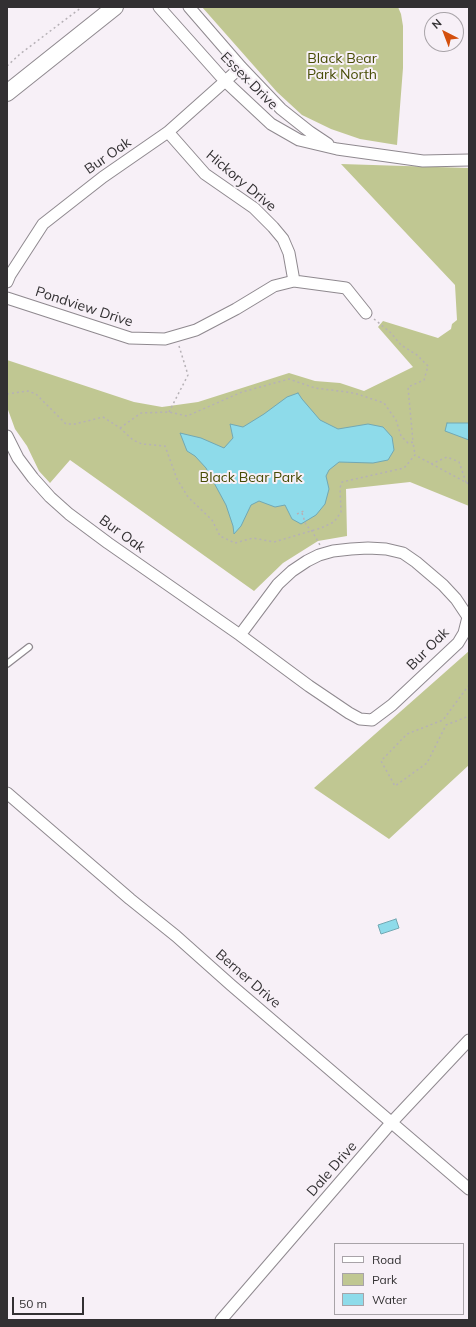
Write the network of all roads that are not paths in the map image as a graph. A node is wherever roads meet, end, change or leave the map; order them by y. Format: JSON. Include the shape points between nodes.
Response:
{"nodes":[{"id":1,"x":115,"y":7,"type":"edge"},
{"id":2,"x":159,"y":7,"type":"edge"},
{"id":3,"x":189,"y":7,"type":"edge"},
{"id":4,"x":241,"y":67,"type":"junction"},
{"id":5,"x":225,"y":80,"type":"junction"},
{"id":6,"x":7,"y":93,"type":"edge"},
{"id":7,"x":168,"y":132,"type":"junction"},
{"id":8,"x":337,"y":149,"type":"junction"},
{"id":9,"x":469,"y":160,"type":"edge"},
{"id":10,"x":294,"y":281,"type":"junction"},
{"id":11,"x":7,"y":282,"type":"edge"},
{"id":12,"x":7,"y":298,"type":"edge"},
{"id":13,"x":366,"y":314,"type":"road end"},
{"id":14,"x":7,"y":436,"type":"edge"},
{"id":15,"x":240,"y":636,"type":"junction"},
{"id":16,"x":29,"y":647,"type":"dead end"},
{"id":17,"x":7,"y":664,"type":"edge"},
{"id":18,"x":7,"y":793,"type":"edge"},
{"id":19,"x":469,"y":1040,"type":"edge"},
{"id":20,"x":391,"y":1123,"type":"junction"},
{"id":21,"x":469,"y":1189,"type":"edge"},
{"id":22,"x":221,"y":1320,"type":"edge"}],
"edges":[{"from":1,"to":6,"type":"street"},
{"from":2,"to":5,"type":"street","name":"Essex Drive"},
{"from":3,"to":4,"type":"street","name":"Essex Drive"},
{"from":4,"to":5,"type":"street","name":"Bur Oak"},
{"from":4,"to":8,"type":"street","name":"Essex Drive","via":[[281,109]]},
{"from":5,"to":7,"type":"street","name":"Bur Oak"},
{"from":5,"to":8,"type":"street","name":"Essex Drive","via":[[271,124],[299,140]]},
{"from":7,"to":10,"type":"street","name":"Hickory Drive","via":[[205,174],[254,208],[273,227],[283,239],[289,253]]},
{"from":7,"to":11,"type":"street","name":"Bur Oak","via":[[103,177],[43,224]]},
{"from":8,"to":9,"type":"street","name":"Essex Drive","via":[[423,160]]},
{"from":10,"to":12,"type":"street","name":"Pondview Drive","via":[[274,286],[196,330],[165,339],[130,338]]},
{"from":10,"to":13,"type":"street","name":"Pondview Drive","via":[[346,288]]},
{"from":14,"to":15,"type":"street","name":"Bur Oak","via":[[18,458],[50,497],[108,543]]},
{"from":15,"to":15,"type":"street","name":"Bur Oak","via":[[278,584],[292,571],[323,554],[368,548],[403,553],[429,572],[456,599],[468,617],[464,633],[458,642],[392,705],[372,720],[360,719],[348,713]]},
{"from":16,"to":17,"type":"lane"},
{"from":18,"to":20,"type":"street","name":"Berner Drive"},
{"from":19,"to":20,"type":"street","name":"Dale Drive"},
{"from":20,"to":21,"type":"street","name":"Berner Drive"},
{"from":20,"to":22,"type":"street","name":"Dale Drive"}]}
